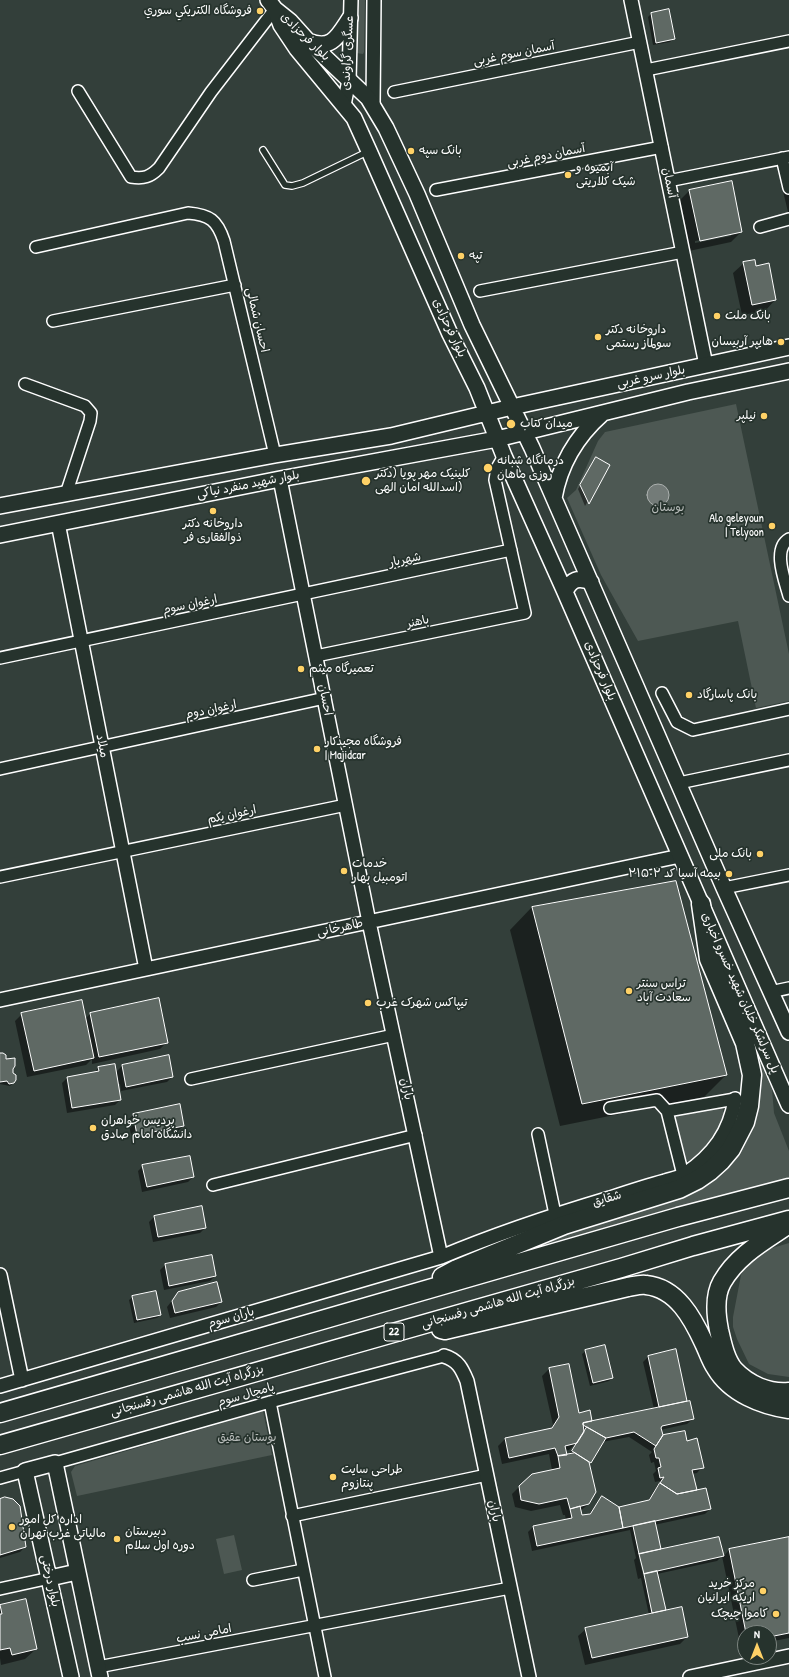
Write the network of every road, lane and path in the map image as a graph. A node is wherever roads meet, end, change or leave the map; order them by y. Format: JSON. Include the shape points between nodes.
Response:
{"nodes":[{"id":1,"x":351,"y":0,"type":"edge"},
{"id":2,"x":374,"y":0,"type":"edge"},
{"id":3,"x":631,"y":0,"type":"edge"},
{"id":4,"x":271,"y":4,"type":"edge"},
{"id":5,"x":350,"y":18,"type":"junction"},
{"id":6,"x":308,"y":41,"type":"junction"},
{"id":7,"x":789,"y":41,"type":"edge"},
{"id":8,"x":640,"y":42,"type":"junction"},
{"id":9,"x":646,"y":70,"type":"junction"},
{"id":10,"x":349,"y":80,"type":"junction"},
{"id":11,"x":78,"y":91,"type":"dead end"},
{"id":12,"x":394,"y":92,"type":"dead end"},
{"id":13,"x":344,"y":105,"type":"junction"},
{"id":14,"x":373,"y":105,"type":"junction"},
{"id":15,"x":662,"y":147,"type":"junction"},
{"id":16,"x":263,"y":150,"type":"dead end"},
{"id":17,"x":370,"y":151,"type":"junction"},
{"id":18,"x":786,"y":158,"type":"edge"},
{"id":19,"x":668,"y":181,"type":"junction"},
{"id":20,"x":789,"y":188,"type":"edge"},
{"id":21,"x":436,"y":190,"type":"dead end"},
{"id":22,"x":789,"y":219,"type":"edge"},
{"id":23,"x":760,"y":227,"type":"dead end"},
{"id":24,"x":36,"y":247,"type":"dead end"},
{"id":25,"x":683,"y":252,"type":"junction"},
{"id":26,"x":236,"y":285,"type":"junction"},
{"id":27,"x":480,"y":292,"type":"dead end"},
{"id":28,"x":53,"y":321,"type":"dead end"},
{"id":29,"x":472,"y":325,"type":"junction"},
{"id":30,"x":450,"y":334,"type":"junction"},
{"id":31,"x":789,"y":347,"type":"edge"},
{"id":32,"x":706,"y":365,"type":"junction"},
{"id":33,"x":789,"y":371,"type":"edge"},
{"id":34,"x":25,"y":384,"type":"dead end"},
{"id":35,"x":512,"y":407,"type":"junction"},
{"id":36,"x":604,"y":413,"type":"junction"},
{"id":37,"x":487,"y":414,"type":"junction"},
{"id":38,"x":524,"y":432,"type":"junction"},
{"id":39,"x":497,"y":439,"type":"junction"},
{"id":40,"x":275,"y":455,"type":"junction"},
{"id":41,"x":504,"y":456,"type":"junction"},
{"id":42,"x":280,"y":479,"type":"junction"},
{"id":43,"x":66,"y":494,"type":"junction"},
{"id":44,"x":554,"y":498,"type":"junction"},
{"id":45,"x":0,"y":506,"type":"edge"},
{"id":46,"x":58,"y":523,"type":"junction"},
{"id":47,"x":0,"y":535,"type":"edge"},
{"id":48,"x":789,"y":539,"type":"edge"},
{"id":49,"x":511,"y":550,"type":"junction"},
{"id":50,"x":591,"y":582,"type":"junction"},
{"id":51,"x":565,"y":592,"type":"junction"},
{"id":52,"x":304,"y":594,"type":"junction"},
{"id":53,"x":789,"y":596,"type":"edge"},
{"id":54,"x":81,"y":641,"type":"junction"},
{"id":55,"x":316,"y":656,"type":"junction"},
{"id":56,"x":0,"y":658,"type":"edge"},
{"id":57,"x":662,"y":693,"type":"dead end"},
{"id":58,"x":325,"y":698,"type":"junction"},
{"id":59,"x":789,"y":709,"type":"edge"},
{"id":60,"x":102,"y":746,"type":"junction"},
{"id":61,"x":789,"y":760,"type":"edge"},
{"id":62,"x":0,"y":769,"type":"edge"},
{"id":63,"x":679,"y":784,"type":"junction"},
{"id":64,"x":346,"y":805,"type":"junction"},
{"id":65,"x":122,"y":852,"type":"junction"},
{"id":66,"x":680,"y":856,"type":"junction"},
{"id":67,"x":789,"y":875,"type":"edge"},
{"id":68,"x":0,"y":877,"type":"edge"},
{"id":69,"x":724,"y":888,"type":"junction"},
{"id":70,"x":701,"y":904,"type":"junction"},
{"id":71,"x":370,"y":922,"type":"junction"},
{"id":72,"x":146,"y":969,"type":"junction"},
{"id":73,"x":789,"y":988,"type":"edge"},
{"id":74,"x":770,"y":992,"type":"junction"},
{"id":75,"x":0,"y":1000,"type":"edge"},
{"id":76,"x":789,"y":1032,"type":"edge"},
{"id":77,"x":394,"y":1035,"type":"junction"},
{"id":78,"x":191,"y":1079,"type":"dead end"},
{"id":79,"x":735,"y":1098,"type":"joint"},
{"id":80,"x":789,"y":1105,"type":"edge"},
{"id":81,"x":610,"y":1108,"type":"dead end"},
{"id":82,"x":667,"y":1111,"type":"junction"},
{"id":83,"x":538,"y":1134,"type":"dead end"},
{"id":84,"x":416,"y":1135,"type":"junction"},
{"id":85,"x":683,"y":1175,"type":"junction"},
{"id":86,"x":213,"y":1185,"type":"dead end"},
{"id":87,"x":789,"y":1188,"type":"edge"},
{"id":88,"x":555,"y":1214,"type":"junction"},
{"id":89,"x":789,"y":1220,"type":"edge"},
{"id":90,"x":789,"y":1224,"type":"edge"},
{"id":91,"x":441,"y":1257,"type":"junction"},
{"id":92,"x":0,"y":1275,"type":"edge"},
{"id":93,"x":405,"y":1296,"type":"junction"},
{"id":94,"x":421,"y":1325,"type":"junction"},
{"id":95,"x":444,"y":1356,"type":"joint"},
{"id":96,"x":22,"y":1380,"type":"junction"},
{"id":97,"x":0,"y":1386,"type":"edge"},
{"id":98,"x":789,"y":1392,"type":"edge"},
{"id":99,"x":270,"y":1402,"type":"junction"},
{"id":100,"x":789,"y":1409,"type":"edge"},
{"id":101,"x":0,"y":1412,"type":"edge"},
{"id":102,"x":0,"y":1445,"type":"edge"},
{"id":103,"x":55,"y":1463,"type":"junction"},
{"id":104,"x":25,"y":1471,"type":"junction"},
{"id":105,"x":487,"y":1475,"type":"junction"},
{"id":106,"x":0,"y":1478,"type":"edge"},
{"id":107,"x":292,"y":1516,"type":"junction"},
{"id":108,"x":303,"y":1570,"type":"junction"},
{"id":109,"x":77,"y":1572,"type":"junction"},
{"id":110,"x":50,"y":1578,"type":"junction"},
{"id":111,"x":253,"y":1580,"type":"dead end"},
{"id":112,"x":510,"y":1588,"type":"junction"},
{"id":113,"x":0,"y":1589,"type":"edge"},
{"id":114,"x":315,"y":1626,"type":"junction"},
{"id":115,"x":789,"y":1656,"type":"edge"},
{"id":116,"x":99,"y":1672,"type":"edge"},
{"id":117,"x":71,"y":1677,"type":"edge"},
{"id":118,"x":325,"y":1677,"type":"edge"},
{"id":119,"x":529,"y":1677,"type":"edge"},
{"id":120,"x":690,"y":1677,"type":"edge"}],
"edges":[{"from":1,"to":5,"type":"street","name":"عسگری گراوندی"},
{"from":2,"to":14,"type":"street","name":"عسگری گراوندی"},
{"from":3,"to":8,"type":"street","name":"آسمان"},
{"from":4,"to":6,"type":"main road","name":"بلوار فرحزادی"},
{"from":4,"to":11,"type":"street","via":[[159,168],[145,178],[131,177]]},
{"from":4,"to":13,"type":"main road","name":"بلوار فرحزادی","via":[[297,49]]},
{"from":5,"to":6,"type":"main road","via":[[331,43],[317,45]]},
{"from":5,"to":10,"type":"street","name":"عسگری گراوندی"},
{"from":6,"to":10,"type":"main road","name":"بلوار فرحزادی"},
{"from":7,"to":9,"type":"street"},
{"from":8,"to":9,"type":"street","name":"آسمان"},
{"from":8,"to":12,"type":"street","name":"آسمان سوم غربی"},
{"from":9,"to":15,"type":"street","name":"آسمان"},
{"from":10,"to":13,"type":"street","name":"عسگری گراوندی"},
{"from":10,"to":14,"type":"main road","name":"بلوار فرحزادی"},
{"from":13,"to":17,"type":"main road","name":"بلوار فرحزادی","via":[[354,118]]},
{"from":14,"to":29,"type":"main road","name":"بلوار فرحزادی","via":[[414,187]]},
{"from":15,"to":19,"type":"street","name":"آسمان"},
{"from":15,"to":21,"type":"street","name":"آسمان دوم غربی"},
{"from":16,"to":17,"type":"lane","via":[[285,185],[292,186],[303,184]]},
{"from":17,"to":30,"type":"main road","name":"بلوار فرحزادی"},
{"from":18,"to":19,"type":"street"},
{"from":18,"to":20,"type":"street"},
{"from":19,"to":25,"type":"street","name":"آسمان"},
{"from":22,"to":23,"type":"street"},
{"from":24,"to":26,"type":"street","name":"احسان شمالی","via":[[188,213],[208,216],[220,230]]},
{"from":25,"to":27,"type":"street"},
{"from":25,"to":32,"type":"street","name":"آسمان"},
{"from":26,"to":28,"type":"street"},
{"from":26,"to":40,"type":"street","name":"احسان شمالی"},
{"from":29,"to":30,"type":"main road","via":[[473,334],[464,342]]},
{"from":29,"to":35,"type":"main road","name":"بلوار فرحزادی"},
{"from":30,"to":37,"type":"main road","name":"بلوار فرحزادی"},
{"from":31,"to":32,"type":"main road","name":"بلوار سرو غربی"},
{"from":32,"to":35,"type":"main road","name":"بلوار سرو غربی"},
{"from":33,"to":36,"type":"main road","name":"بلوار سرو غربی"},
{"from":34,"to":43,"type":"street","via":[[85,406],[91,414]]},
{"from":35,"to":37,"type":"main road","name":"بلوار سرو غربی"},
{"from":35,"to":38,"type":"main road","name":"بلوار فرحزادی"},
{"from":36,"to":38,"type":"main road","name":"بلوار سرو غربی"},
{"from":36,"to":44,"type":"main road","via":[[588,428],[569,454],[559,474]]},
{"from":37,"to":39,"type":"main road","name":"بلوار فرحزادی"},
{"from":37,"to":40,"type":"main road","name":"بلوار شهید منفرد نیاکی","via":[[391,436]]},
{"from":38,"to":39,"type":"main road","name":"بلوار شهید منفرد نیاکی"},
{"from":38,"to":44,"type":"main road"},
{"from":39,"to":41,"type":"main road","name":"بلوار فرحزادی"},
{"from":39,"to":42,"type":"main road","name":"بلوار شهید منفرد نیاکی"},
{"from":40,"to":43,"type":"main road","name":"بلوار شهید منفرد نیاکی"},
{"from":41,"to":49,"type":"street","via":[[497,468],[495,480]]},
{"from":41,"to":51,"type":"main road","name":"بلوار فرحزادی"},
{"from":42,"to":46,"type":"main road","name":"بلوار شهید منفرد نیاکی"},
{"from":42,"to":52,"type":"street","name":"احسان"},
{"from":43,"to":45,"type":"main road","name":"بلوار شهید منفرد نیاکی"},
{"from":44,"to":50,"type":"main road"},
{"from":46,"to":47,"type":"main road","name":"بلوار شهید منفرد نیاکی"},
{"from":46,"to":54,"type":"street","name":"میلاد"},
{"from":48,"to":53,"type":"street","via":[[780,552]]},
{"from":49,"to":52,"type":"street","name":"شهریار"},
{"from":49,"to":55,"type":"street","name":"باهنر","via":[[525,613]]},
{"from":50,"to":51,"type":"main road","via":[[574,580]]},
{"from":50,"to":63,"type":"main road"},
{"from":51,"to":66,"type":"main road","name":"بلوار فرحزادی"},
{"from":52,"to":54,"type":"street","name":"ارغوان سوم"},
{"from":52,"to":55,"type":"street","name":"احسان"},
{"from":54,"to":56,"type":"street","name":"ارغوان سوم"},
{"from":54,"to":60,"type":"street","name":"میلاد"},
{"from":55,"to":58,"type":"street","name":"احسان"},
{"from":57,"to":59,"type":"street","via":[[677,722],[693,730]]},
{"from":58,"to":60,"type":"street","name":"ارغوان دوم"},
{"from":58,"to":64,"type":"street","name":"احسان"},
{"from":60,"to":62,"type":"street","name":"ارغوان دوم"},
{"from":60,"to":65,"type":"street","name":"میلاد"},
{"from":61,"to":63,"type":"street"},
{"from":63,"to":69,"type":"main road"},
{"from":64,"to":65,"type":"street","name":"ارغوان یکم"},
{"from":64,"to":71,"type":"street","name":"احسان"},
{"from":65,"to":68,"type":"street","name":"ارغوان یکم"},
{"from":65,"to":72,"type":"street","name":"میلاد"},
{"from":66,"to":70,"type":"main road","name":"بلوار فرحزادی"},
{"from":66,"to":71,"type":"street","name":"طاهرخانی"},
{"from":67,"to":69,"type":"street"},
{"from":69,"to":74,"type":"main road"},
{"from":70,"to":80,"type":"main road","name":"پل سرلشکر خلبان شهید خسرو اخباری"},
{"from":70,"to":93,"type":"highway","via":[[709,959],[745,1043],[752,1075],[745,1122],[731,1149],[710,1171],[679,1189],[564,1225],[457,1269]]},
{"from":71,"to":72,"type":"street","name":"طاهرخانی"},
{"from":71,"to":77,"type":"street","name":"باران"},
{"from":72,"to":75,"type":"street","name":"طاهرخانی"},
{"from":73,"to":74,"type":"street"},
{"from":74,"to":76,"type":"main road"},
{"from":77,"to":78,"type":"street"},
{"from":77,"to":84,"type":"street","name":"باران"},
{"from":79,"to":82,"type":"street"},
{"from":79,"to":85,"type":"street","name":"شقایق","via":[[728,1126],[720,1140]]},
{"from":81,"to":82,"type":"street","via":[[656,1100]]},
{"from":82,"to":85,"type":"street"},
{"from":83,"to":88,"type":"street"},
{"from":84,"to":86,"type":"street"},
{"from":84,"to":91,"type":"street","name":"باران"},
{"from":85,"to":88,"type":"street","name":"شقایق"},
{"from":87,"to":93,"type":"highway","via":[[678,1217]]},
{"from":88,"to":91,"type":"street","name":"شقایق"},
{"from":89,"to":94,"type":"highway","name":"بزرگراه آیت الله هاشمی رفسنجانی","number":"22"},
{"from":90,"to":98,"type":"highway","via":[[750,1250],[734,1267],[722,1283],[716,1308],[722,1343],[734,1370],[765,1390]]},
{"from":91,"to":96,"type":"street","name":"باران سوم"},
{"from":92,"to":96,"type":"street"},
{"from":93,"to":101,"type":"highway"},
{"from":94,"to":100,"type":"highway","via":[[445,1330],[646,1285],[659,1288],[678,1300],[692,1317],[716,1369],[731,1385],[750,1398]]},
{"from":94,"to":102,"type":"highway","name":"بزرگراه آیت الله هاشمی رفسنجانی","number":"22"},
{"from":95,"to":99,"type":"street","name":"پامچال سوم"},
{"from":95,"to":105,"type":"street","name":"باران","via":[[452,1358],[464,1373]]},
{"from":96,"to":97,"type":"street","name":"باران سوم"},
{"from":99,"to":103,"type":"street","name":"پامچال سوم"},
{"from":99,"to":107,"type":"street"},
{"from":103,"to":104,"type":"main road"},
{"from":103,"to":109,"type":"main road"},
{"from":104,"to":106,"type":"street"},
{"from":104,"to":110,"type":"main road","name":"بلوار درختی"},
{"from":105,"to":107,"type":"street"},
{"from":105,"to":112,"type":"street","name":"باران"},
{"from":107,"to":108,"type":"street"},
{"from":108,"to":111,"type":"street"},
{"from":108,"to":114,"type":"street"},
{"from":109,"to":110,"type":"main road"},
{"from":109,"to":116,"type":"main road"},
{"from":110,"to":113,"type":"street"},
{"from":110,"to":117,"type":"main road","name":"بلوار درختی"},
{"from":112,"to":114,"type":"street","name":"امامی نسب"},
{"from":112,"to":119,"type":"street","name":"باران"},
{"from":114,"to":116,"type":"street","name":"امامی نسب"},
{"from":114,"to":118,"type":"street"},
{"from":115,"to":120,"type":"street"}]}
